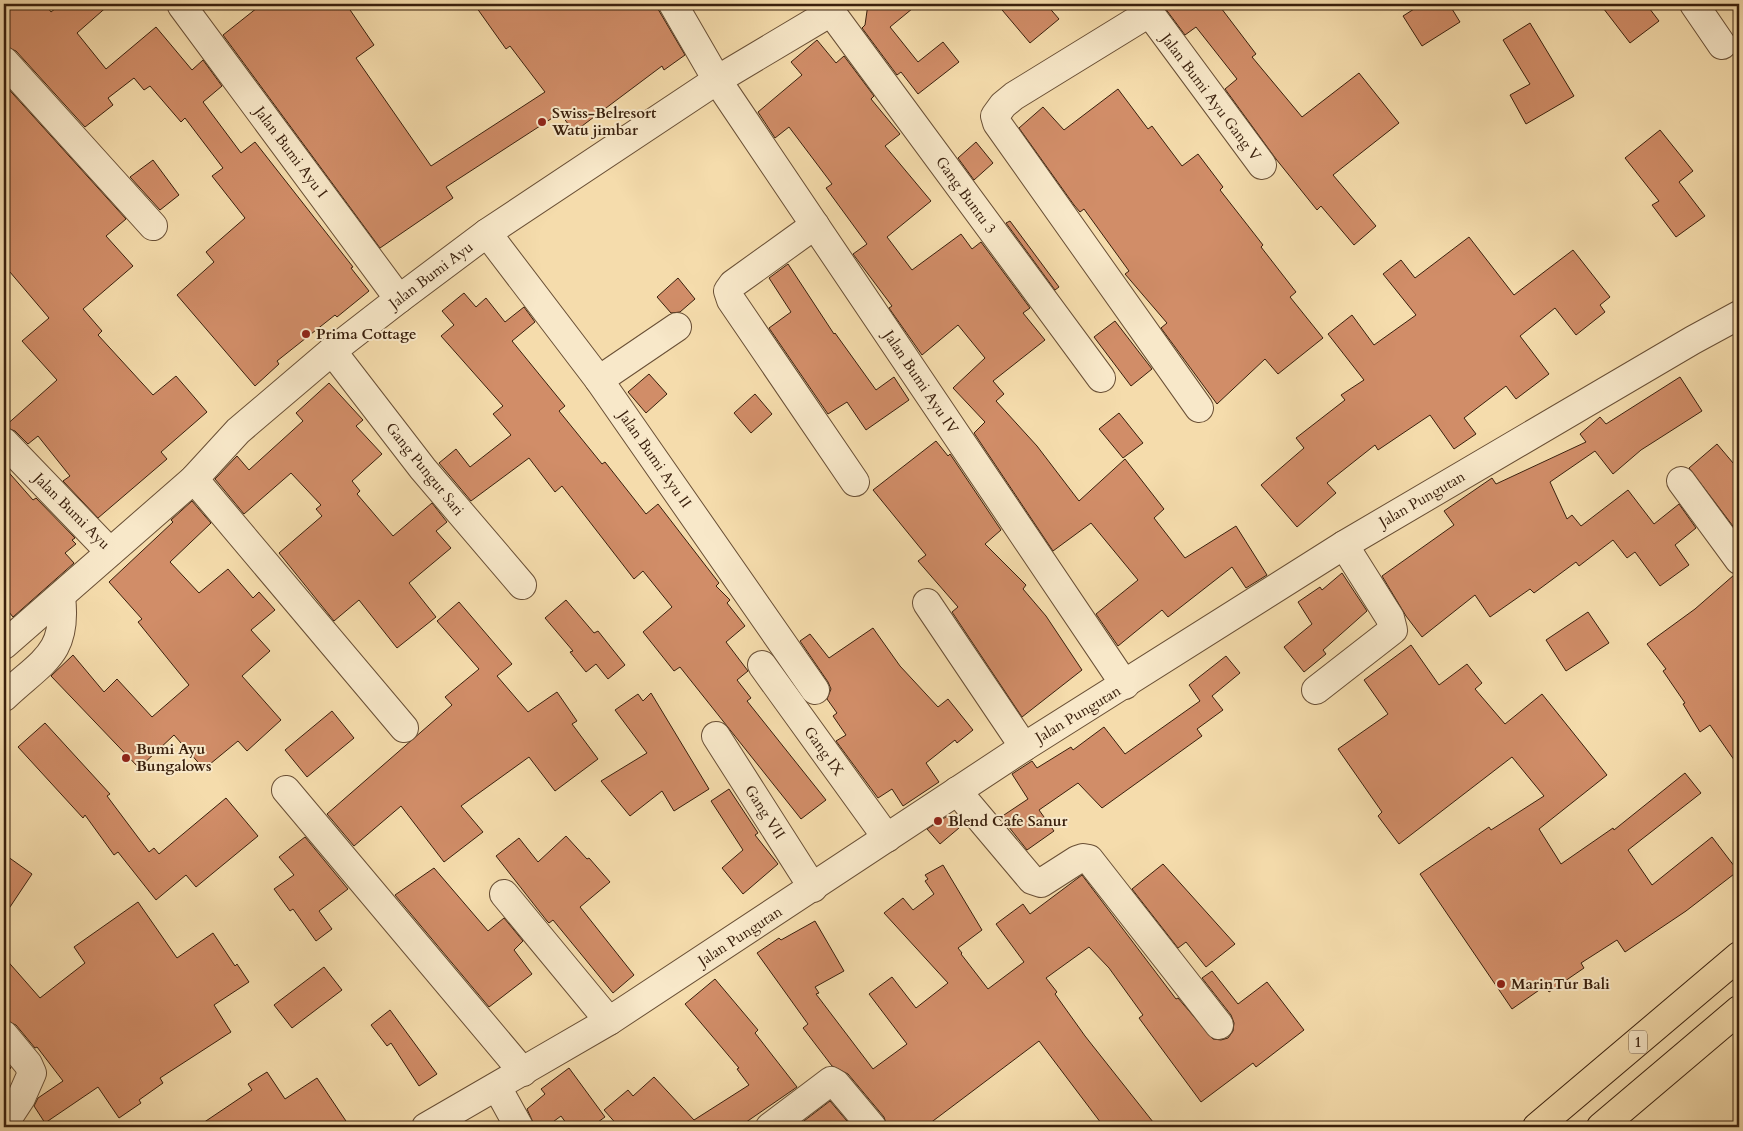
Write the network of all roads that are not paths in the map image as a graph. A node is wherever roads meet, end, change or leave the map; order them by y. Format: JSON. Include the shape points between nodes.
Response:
{"nodes":[{"id":1,"x":673,"y":4,"type":"edge"},
{"id":2,"x":1694,"y":4,"type":"edge"},
{"id":3,"x":182,"y":6,"type":"dead end"},
{"id":4,"x":830,"y":8,"type":"edge"},
{"id":5,"x":1146,"y":8,"type":"edge"},
{"id":6,"x":1722,"y":45,"type":"dead end"},
{"id":7,"x":4,"y":61,"type":"edge"},
{"id":8,"x":718,"y":80,"type":"junction"},
{"id":9,"x":1262,"y":165,"type":"dead end"},
{"id":10,"x":815,"y":225,"type":"junction"},
{"id":11,"x":153,"y":226,"type":"dead end"},
{"id":12,"x":487,"y":233,"type":"junction"},
{"id":13,"x":399,"y":299,"type":"junction"},
{"id":14,"x":1739,"y":315,"type":"edge"},
{"id":15,"x":677,"y":327,"type":"dead end"},
{"id":16,"x":332,"y":351,"type":"junction"},
{"id":17,"x":1101,"y":378,"type":"dead end"},
{"id":18,"x":599,"y":380,"type":"junction"},
{"id":19,"x":1199,"y":408,"type":"dead end"},
{"id":20,"x":4,"y":442,"type":"edge"},
{"id":21,"x":194,"y":479,"type":"junction"},
{"id":22,"x":1681,"y":481,"type":"dead end"},
{"id":23,"x":854,"y":482,"type":"dead end"},
{"id":24,"x":1344,"y":545,"type":"junction"},
{"id":25,"x":110,"y":552,"type":"junction"},
{"id":26,"x":1739,"y":560,"type":"edge"},
{"id":27,"x":522,"y":585,"type":"dead end"},
{"id":28,"x":61,"y":597,"type":"junction"},
{"id":29,"x":926,"y":603,"type":"dead end"},
{"id":30,"x":4,"y":645,"type":"edge"},
{"id":31,"x":762,"y":665,"type":"dead end"},
{"id":32,"x":1125,"y":685,"type":"junction"},
{"id":33,"x":815,"y":690,"type":"dead end"},
{"id":34,"x":1316,"y":690,"type":"dead end"},
{"id":35,"x":4,"y":696,"type":"edge"},
{"id":36,"x":404,"y":728,"type":"dead end"},
{"id":37,"x":716,"y":736,"type":"dead end"},
{"id":38,"x":1024,"y":747,"type":"junction"},
{"id":39,"x":286,"y":790,"type":"dead end"},
{"id":40,"x":957,"y":791,"type":"junction"},
{"id":41,"x":887,"y":838,"type":"junction"},
{"id":42,"x":813,"y":888,"type":"junction"},
{"id":43,"x":504,"y":894,"type":"dead end"},
{"id":44,"x":1739,"y":956,"type":"edge"},
{"id":45,"x":1739,"y":1010,"type":"edge"},
{"id":46,"x":609,"y":1021,"type":"junction"},
{"id":47,"x":1219,"y":1025,"type":"dead end"},
{"id":48,"x":4,"y":1035,"type":"edge"},
{"id":49,"x":523,"y":1072,"type":"junction"},
{"id":50,"x":497,"y":1087,"type":"junction"},
{"id":51,"x":4,"y":1124,"type":"edge"},
{"id":52,"x":426,"y":1127,"type":"edge"},
{"id":53,"x":519,"y":1127,"type":"edge"},
{"id":54,"x":770,"y":1127,"type":"edge"},
{"id":55,"x":872,"y":1127,"type":"edge"},
{"id":56,"x":1537,"y":1127,"type":"edge"},
{"id":57,"x":1601,"y":1127,"type":"edge"}],
"edges":[{"from":1,"to":8,"type":"street","name":"Jalan Bumi Ayu IV"},
{"from":2,"to":6,"type":"street"},
{"from":3,"to":13,"type":"street","name":"Jalan Bumi Ayu I"},
{"from":4,"to":8,"type":"street","name":"Jalan Bumi Ayu"},
{"from":4,"to":17,"type":"street","name":"Gang Buntu 3"},
{"from":5,"to":9,"type":"street","name":"Jalan Bumi Ayu Gang V"},
{"from":5,"to":19,"type":"street","via":[[1014,96],[1002,105],[995,116]]},
{"from":7,"to":11,"type":"street"},
{"from":8,"to":10,"type":"street","name":"Jalan Bumi Ayu IV"},
{"from":8,"to":12,"type":"street","name":"Jalan Bumi Ayu"},
{"from":10,"to":23,"type":"street","via":[[728,291]]},
{"from":10,"to":32,"type":"street","name":"Jalan Bumi Ayu IV"},
{"from":12,"to":13,"type":"street","name":"Jalan Bumi Ayu"},
{"from":12,"to":18,"type":"street","name":"Jalan Bumi Ayu II"},
{"from":13,"to":16,"type":"street","name":"Jalan Bumi Ayu"},
{"from":14,"to":24,"type":"street","name":"Jalan Pungutan"},
{"from":15,"to":18,"type":"street"},
{"from":16,"to":21,"type":"street","name":"Jalan Bumi Ayu","via":[[238,431]]},
{"from":16,"to":27,"type":"street","name":"Gang Pungut Sari","via":[[423,469]]},
{"from":18,"to":33,"type":"street","name":"Jalan Bumi Ayu II"},
{"from":20,"to":25,"type":"street","name":"Jalan Bumi Ayu"},
{"from":21,"to":25,"type":"street","name":"Jalan Bumi Ayu"},
{"from":21,"to":36,"type":"street"},
{"from":22,"to":26,"type":"street"},
{"from":24,"to":32,"type":"street","name":"Jalan Pungutan"},
{"from":24,"to":34,"type":"street","via":[[1390,618],[1393,630]]},
{"from":25,"to":28,"type":"street"},
{"from":28,"to":30,"type":"street"},
{"from":28,"to":35,"type":"street","via":[[63,626],[55,650]]},
{"from":29,"to":38,"type":"street"},
{"from":31,"to":41,"type":"street","name":"Gang IX"},
{"from":32,"to":38,"type":"street","name":"Jalan Pungutan"},
{"from":37,"to":42,"type":"street","name":"Gang VII"},
{"from":38,"to":40,"type":"street","name":"Jalan Pungutan"},
{"from":39,"to":49,"type":"street"},
{"from":40,"to":41,"type":"street","name":"Jalan Pungutan"},
{"from":40,"to":47,"type":"street","via":[[1032,880],[1041,882],[1077,860],[1089,859]]},
{"from":41,"to":42,"type":"street","name":"Jalan Pungutan"},
{"from":42,"to":46,"type":"street","name":"Jalan Pungutan"},
{"from":43,"to":46,"type":"street"},
{"from":44,"to":56,"type":"highway","number":"1"},
{"from":45,"to":57,"type":"highway"},
{"from":46,"to":49,"type":"street","name":"Jalan Pungutan"},
{"from":48,"to":51,"type":"street","via":[[32,1073]]},
{"from":49,"to":50,"type":"street","name":"Jalan Pungutan"},
{"from":50,"to":52,"type":"street","name":"Jalan Pungutan"},
{"from":50,"to":53,"type":"street"},
{"from":54,"to":55,"type":"street","via":[[831,1081]]}]}
